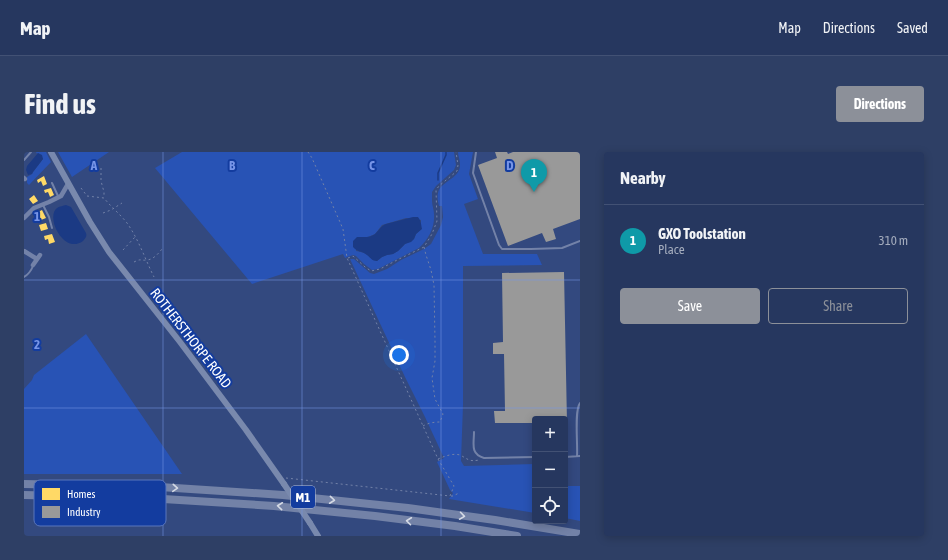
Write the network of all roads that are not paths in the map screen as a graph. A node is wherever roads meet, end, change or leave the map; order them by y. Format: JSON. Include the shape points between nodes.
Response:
{"nodes":[{"id":1,"x":31,"y":152,"type":"edge"},
{"id":2,"x":51,"y":152,"type":"edge"},
{"id":3,"x":476,"y":152,"type":"edge"},
{"id":4,"x":24,"y":160,"type":"edge"},
{"id":5,"x":52,"y":183,"type":"dead end"},
{"id":6,"x":68,"y":184,"type":"junction"},
{"id":7,"x":59,"y":197,"type":"junction"},
{"id":8,"x":42,"y":204,"type":"junction"},
{"id":9,"x":24,"y":218,"type":"edge"},
{"id":10,"x":52,"y":228,"type":"dead end"},
{"id":11,"x":580,"y":242,"type":"edge"},
{"id":12,"x":24,"y":251,"type":"edge"},
{"id":13,"x":33,"y":266,"type":"joint"},
{"id":14,"x":24,"y":277,"type":"edge"},
{"id":15,"x":580,"y":403,"type":"edge"},
{"id":16,"x":474,"y":432,"type":"dead end"},
{"id":17,"x":577,"y":456,"type":"junction"},
{"id":18,"x":580,"y":456,"type":"edge"},
{"id":19,"x":532,"y":457,"type":"edge"},
{"id":20,"x":568,"y":457,"type":"edge"},
{"id":21,"x":24,"y":484,"type":"edge"},
{"id":22,"x":34,"y":484,"type":"edge"},
{"id":23,"x":166,"y":487,"type":"edge"},
{"id":24,"x":24,"y":496,"type":"edge"},
{"id":25,"x":34,"y":496,"type":"edge"},
{"id":26,"x":166,"y":499,"type":"edge"},
{"id":27,"x":580,"y":534,"type":"edge"},
{"id":28,"x":318,"y":536,"type":"edge"},
{"id":29,"x":517,"y":536,"type":"edge"}],
"edges":[{"from":1,"to":4,"type":"lane"},
{"from":2,"to":6,"type":"street","name":"ROTHERSTHORPE ROAD"},
{"from":3,"to":11,"type":"lane","via":[[473,173],[502,249],[562,248]]},
{"from":5,"to":7,"type":"lane"},
{"from":6,"to":7,"type":"street"},
{"from":6,"to":28,"type":"street","name":"ROTHERSTHORPE ROAD","bridge":true,"via":[[109,252],[246,430]]},
{"from":7,"to":8,"type":"street"},
{"from":8,"to":9,"type":"street"},
{"from":8,"to":10,"type":"lane"},
{"from":12,"to":13,"type":"street","via":[[38,257]]},
{"from":13,"to":14,"type":"lane"},
{"from":15,"to":17,"type":"lane"},
{"from":16,"to":19,"type":"lane","via":[[475,452],[478,456]]},
{"from":17,"to":18,"type":"lane"},
{"from":17,"to":20,"type":"lane"},
{"from":21,"to":22,"type":"highway","number":"M1","one_way":true},
{"from":23,"to":27,"type":"highway","number":"M1","one_way":true,"via":[[283,495],[408,508]]},
{"from":25,"to":24,"type":"highway","number":"M1","one_way":true},
{"from":29,"to":26,"type":"highway","number":"M1","one_way":true,"via":[[390,518],[274,506]]}]}
